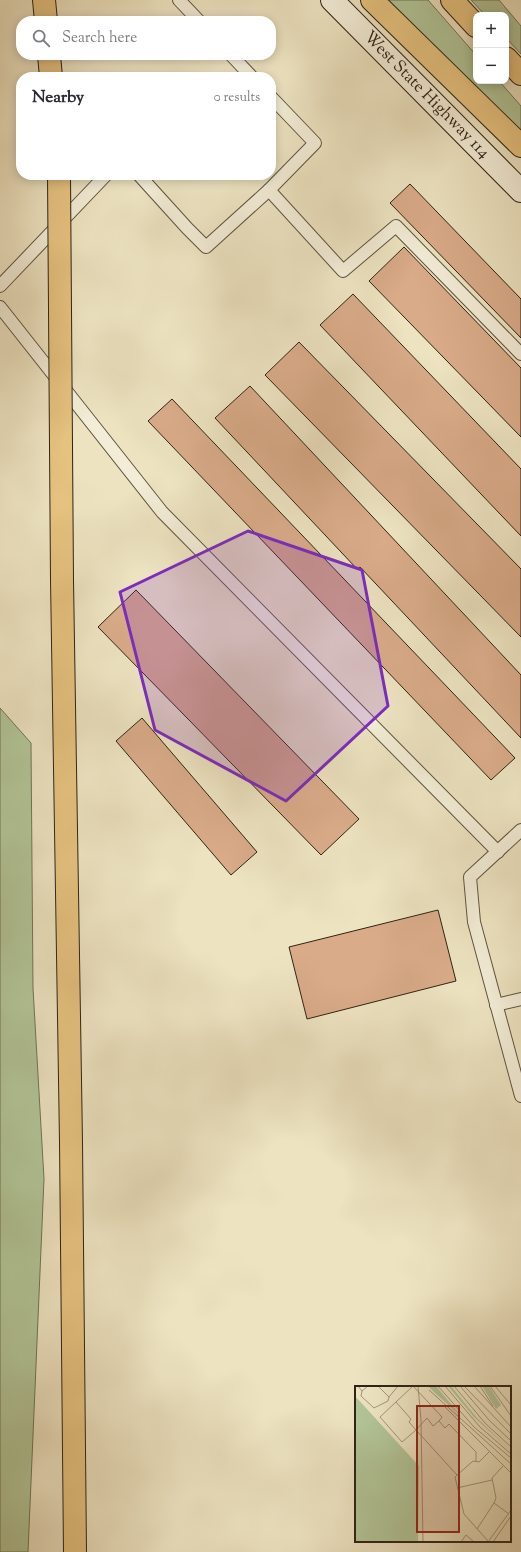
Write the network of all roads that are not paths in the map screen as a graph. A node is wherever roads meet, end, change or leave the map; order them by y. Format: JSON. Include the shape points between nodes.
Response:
{"nodes":[{"id":1,"x":44,"y":0,"type":"edge"},
{"id":2,"x":179,"y":0,"type":"edge"},
{"id":3,"x":332,"y":0,"type":"edge"},
{"id":4,"x":372,"y":0,"type":"edge"},
{"id":5,"x":452,"y":0,"type":"edge"},
{"id":6,"x":46,"y":16,"type":"edge"},
{"id":7,"x":194,"y":16,"type":"edge"},
{"id":8,"x":473,"y":23,"type":"edge"},
{"id":9,"x":49,"y":60,"type":"edge"},
{"id":10,"x":236,"y":60,"type":"edge"},
{"id":11,"x":509,"y":61,"type":"edge"},
{"id":12,"x":51,"y":72,"type":"edge"},
{"id":13,"x":247,"y":72,"type":"edge"},
{"id":14,"x":521,"y":74,"type":"edge"},
{"id":15,"x":276,"y":102,"type":"edge"},
{"id":16,"x":521,"y":146,"type":"edge"},
{"id":17,"x":59,"y":180,"type":"edge"},
{"id":18,"x":101,"y":180,"type":"edge"},
{"id":19,"x":144,"y":180,"type":"edge"},
{"id":20,"x":269,"y":190,"type":"junction"},
{"id":21,"x":521,"y":191,"type":"edge"},
{"id":22,"x":0,"y":286,"type":"edge"},
{"id":23,"x":0,"y":307,"type":"edge"},
{"id":24,"x":521,"y":354,"type":"edge"},
{"id":25,"x":521,"y":830,"type":"edge"},
{"id":26,"x":498,"y":852,"type":"junction"},
{"id":27,"x":521,"y":999,"type":"edge"},
{"id":28,"x":496,"y":1004,"type":"junction"},
{"id":29,"x":521,"y":1096,"type":"edge"},
{"id":30,"x":75,"y":1552,"type":"edge"}],
"edges":[{"from":1,"to":6,"type":"highway"},
{"from":2,"to":7,"type":"lane"},
{"from":3,"to":21,"type":"main road","name":"West State Highway 114"},
{"from":4,"to":16,"type":"highway"},
{"from":5,"to":8,"type":"highway"},
{"from":9,"to":12,"type":"highway"},
{"from":10,"to":13,"type":"lane"},
{"from":11,"to":14,"type":"highway"},
{"from":15,"to":20,"type":"lane","via":[[315,143]]},
{"from":17,"to":30,"type":"highway","bridge":true},
{"from":18,"to":22,"type":"lane"},
{"from":19,"to":20,"type":"lane","via":[[206,247]]},
{"from":20,"to":24,"type":"lane","via":[[343,271],[396,226]]},
{"from":23,"to":26,"type":"lane","via":[[162,512]]},
{"from":25,"to":26,"type":"lane"},
{"from":26,"to":28,"type":"lane","via":[[470,877],[474,922]]},
{"from":27,"to":28,"type":"lane"},
{"from":28,"to":29,"type":"lane"}]}
